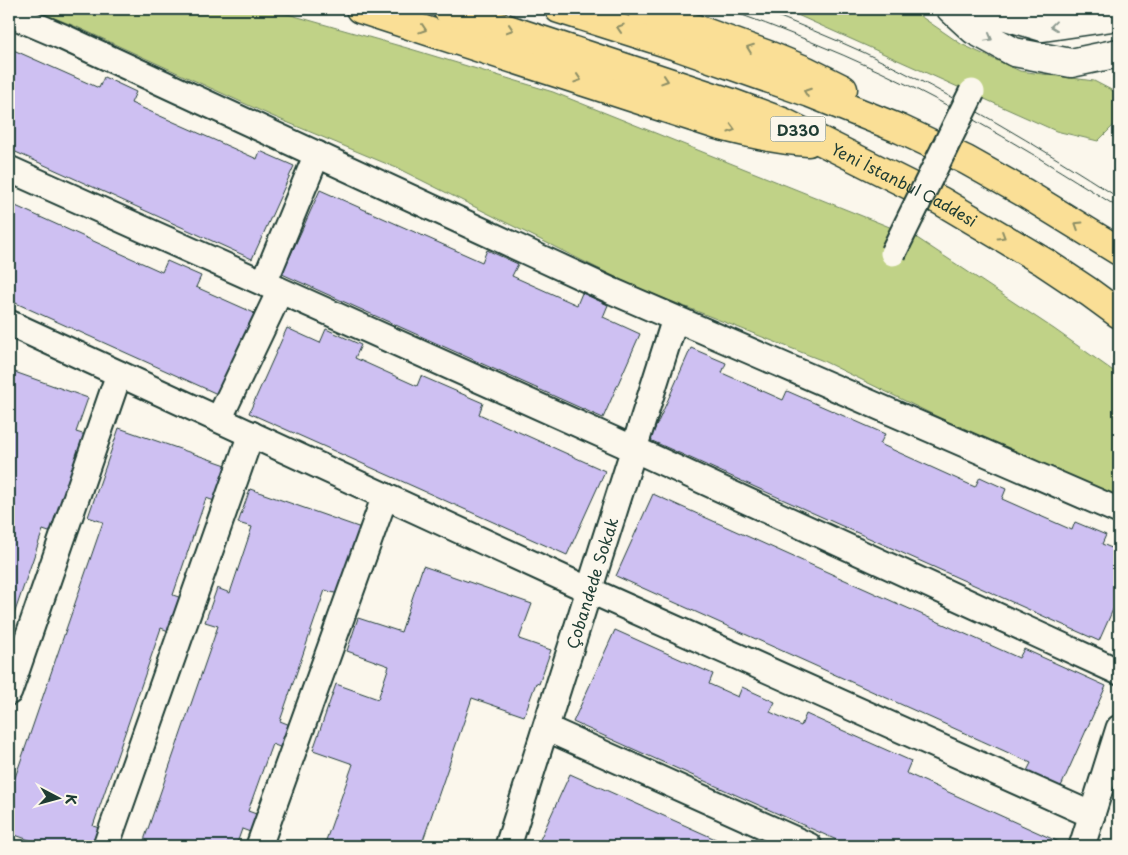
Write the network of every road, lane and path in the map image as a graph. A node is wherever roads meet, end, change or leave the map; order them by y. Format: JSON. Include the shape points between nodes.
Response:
{"nodes":[{"id":1,"x":360,"y":9,"type":"edge"},
{"id":2,"x":448,"y":9,"type":"edge"},
{"id":3,"x":559,"y":9,"type":"edge"},
{"id":4,"x":641,"y":9,"type":"edge"},
{"id":5,"x":951,"y":9,"type":"edge"},
{"id":6,"x":991,"y":9,"type":"edge"},
{"id":7,"x":9,"y":14,"type":"edge"},
{"id":8,"x":1119,"y":16,"type":"edge"},
{"id":9,"x":1119,"y":53,"type":"edge"},
{"id":10,"x":972,"y":92,"type":"dead end"},
{"id":11,"x":900,"y":128,"type":"junction"},
{"id":12,"x":826,"y":142,"type":"junction"},
{"id":13,"x":317,"y":154,"type":"junction"},
{"id":14,"x":9,"y":168,"type":"edge"},
{"id":15,"x":1119,"y":251,"type":"edge"},
{"id":16,"x":893,"y":253,"type":"dead end"},
{"id":17,"x":272,"y":287,"type":"junction"},
{"id":18,"x":1119,"y":314,"type":"edge"},
{"id":19,"x":675,"y":319,"type":"junction"},
{"id":20,"x":9,"y":323,"type":"edge"},
{"id":21,"x":120,"y":374,"type":"junction"},
{"id":22,"x":219,"y":420,"type":"junction"},
{"id":23,"x":250,"y":434,"type":"junction"},
{"id":24,"x":634,"y":449,"type":"junction"},
{"id":25,"x":385,"y":496,"type":"junction"},
{"id":26,"x":1119,"y":511,"type":"edge"},
{"id":27,"x":589,"y":590,"type":"junction"},
{"id":28,"x":1119,"y":672,"type":"edge"},
{"id":29,"x":9,"y":692,"type":"edge"},
{"id":30,"x":546,"y":728,"type":"junction"},
{"id":31,"x":1119,"y":728,"type":"edge"},
{"id":32,"x":1092,"y":815,"type":"junction"},
{"id":33,"x":106,"y":846,"type":"edge"},
{"id":34,"x":259,"y":846,"type":"edge"},
{"id":35,"x":508,"y":846,"type":"edge"},
{"id":36,"x":809,"y":846,"type":"edge"},
{"id":37,"x":1082,"y":846,"type":"edge"}],
"edges":[{"from":1,"to":12,"type":"highway","one_way":true,"via":[[754,135]]},
{"from":2,"to":12,"type":"highway","name":"Yeni İstanbul Caddesi","number":"D330","one_way":true,"via":[[732,103]]},
{"from":11,"to":3,"type":"highway","number":"D330","one_way":true,"via":[[688,50]]},
{"from":11,"to":4,"type":"highway","one_way":true,"via":[[850,93],[807,71]]},
{"from":5,"to":9,"type":"street","one_way":true,"via":[[974,30],[1014,52],[1071,63]]},
{"from":8,"to":6,"type":"street","one_way":true,"via":[[1043,27]]},
{"from":7,"to":13,"type":"street"},
{"from":10,"to":16,"type":"street","bridge":true},
{"from":15,"to":11,"type":"highway","number":"D330","one_way":true,"via":[[1023,192]]},
{"from":12,"to":18,"type":"highway","name":"Yeni İstanbul Caddesi","number":"D330","one_way":true,"via":[[995,232]]},
{"from":13,"to":17,"type":"street"},
{"from":13,"to":19,"type":"street"},
{"from":14,"to":17,"type":"street"},
{"from":17,"to":22,"type":"street"},
{"from":17,"to":24,"type":"street"},
{"from":19,"to":24,"type":"street","name":"Çobandede Sokak"},
{"from":19,"to":26,"type":"street"},
{"from":20,"to":21,"type":"street"},
{"from":21,"to":22,"type":"street"},
{"from":21,"to":29,"type":"street"},
{"from":22,"to":23,"type":"street"},
{"from":23,"to":25,"type":"street"},
{"from":23,"to":33,"type":"street"},
{"from":24,"to":27,"type":"street","name":"Çobandede Sokak"},
{"from":24,"to":28,"type":"street"},
{"from":25,"to":27,"type":"street"},
{"from":25,"to":34,"type":"street"},
{"from":27,"to":30,"type":"street","name":"Çobandede Sokak"},
{"from":27,"to":32,"type":"street"},
{"from":30,"to":35,"type":"street","name":"Çobandede Sokak"},
{"from":30,"to":36,"type":"street"},
{"from":31,"to":32,"type":"street"},
{"from":32,"to":37,"type":"street"}]}
